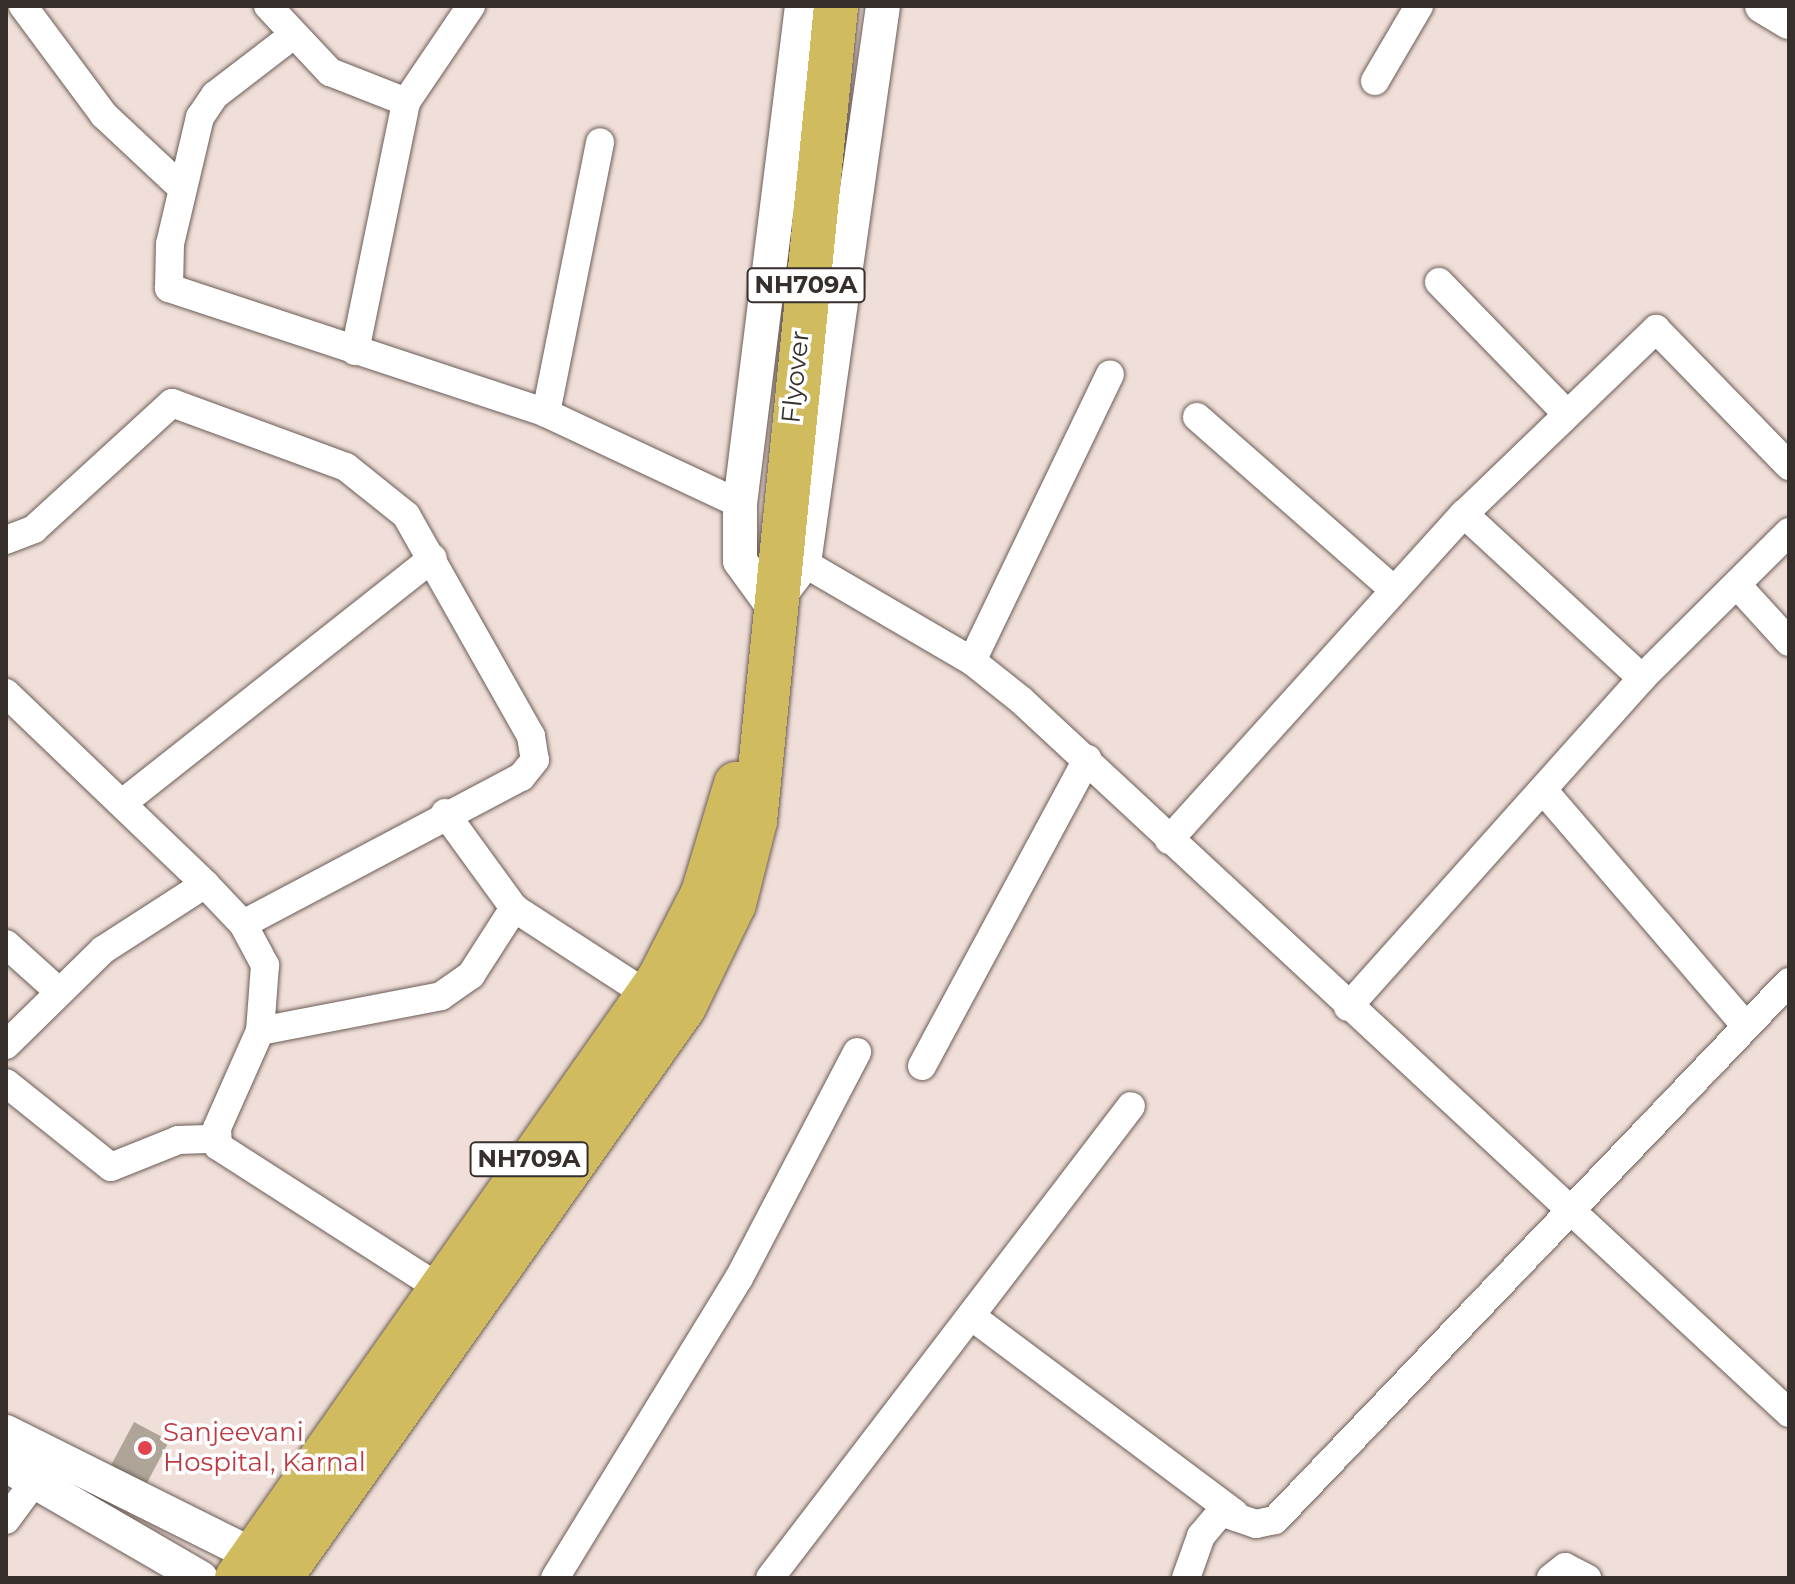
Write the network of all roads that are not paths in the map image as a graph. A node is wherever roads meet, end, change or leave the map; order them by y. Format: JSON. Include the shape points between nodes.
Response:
{"nodes":[{"id":1,"x":23,"y":6,"type":"edge"},
{"id":2,"x":268,"y":6,"type":"edge"},
{"id":3,"x":471,"y":6,"type":"edge"},
{"id":4,"x":802,"y":6,"type":"edge"},
{"id":5,"x":836,"y":6,"type":"edge"},
{"id":6,"x":883,"y":6,"type":"edge"},
{"id":7,"x":1419,"y":6,"type":"edge"},
{"id":8,"x":1762,"y":6,"type":"edge"},
{"id":9,"x":1789,"y":22,"type":"edge"},
{"id":10,"x":292,"y":36,"type":"junction"},
{"id":11,"x":1375,"y":81,"type":"dead end"},
{"id":12,"x":406,"y":102,"type":"junction"},
{"id":13,"x":600,"y":142,"type":"dead end"},
{"id":14,"x":182,"y":188,"type":"junction"},
{"id":15,"x":1439,"y":282,"type":"dead end"},
{"id":16,"x":355,"y":351,"type":"junction"},
{"id":17,"x":1110,"y":374,"type":"dead end"},
{"id":18,"x":1564,"y":411,"type":"junction"},
{"id":19,"x":546,"y":413,"type":"junction"},
{"id":20,"x":1197,"y":417,"type":"dead end"},
{"id":21,"x":1789,"y":466,"type":"edge"},
{"id":22,"x":740,"y":504,"type":"junction"},
{"id":23,"x":1464,"y":514,"type":"junction"},
{"id":24,"x":1789,"y":532,"type":"edge"},
{"id":25,"x":6,"y":540,"type":"edge"},
{"id":26,"x":433,"y":558,"type":"junction"},
{"id":27,"x":784,"y":578,"type":"junction"},
{"id":28,"x":1737,"y":585,"type":"junction"},
{"id":29,"x":1393,"y":589,"type":"junction"},
{"id":30,"x":1789,"y":642,"type":"edge"},
{"id":31,"x":972,"y":661,"type":"junction"},
{"id":32,"x":1642,"y":678,"type":"junction"},
{"id":33,"x":6,"y":693,"type":"edge"},
{"id":34,"x":761,"y":710,"type":"junction"},
{"id":35,"x":1087,"y":759,"type":"junction"},
{"id":36,"x":1543,"y":790,"type":"junction"},
{"id":37,"x":125,"y":801,"type":"junction"},
{"id":38,"x":445,"y":813,"type":"junction"},
{"id":39,"x":1169,"y":840,"type":"junction"},
{"id":40,"x":205,"y":884,"type":"junction"},
{"id":41,"x":514,"y":908,"type":"junction"},
{"id":42,"x":243,"y":924,"type":"junction"},
{"id":43,"x":6,"y":944,"type":"edge"},
{"id":44,"x":1789,"y":982,"type":"edge"},
{"id":45,"x":57,"y":990,"type":"junction"},
{"id":46,"x":648,"y":995,"type":"junction"},
{"id":47,"x":1348,"y":1007,"type":"junction"},
{"id":48,"x":1746,"y":1026,"type":"junction"},
{"id":49,"x":260,"y":1031,"type":"junction"},
{"id":50,"x":6,"y":1045,"type":"edge"},
{"id":51,"x":857,"y":1052,"type":"dead end"},
{"id":52,"x":922,"y":1066,"type":"dead end"},
{"id":53,"x":6,"y":1083,"type":"edge"},
{"id":54,"x":1131,"y":1106,"type":"dead end"},
{"id":55,"x":214,"y":1139,"type":"junction"},
{"id":56,"x":1572,"y":1214,"type":"junction"},
{"id":57,"x":436,"y":1286,"type":"junction"},
{"id":58,"x":971,"y":1316,"type":"junction"},
{"id":59,"x":1789,"y":1413,"type":"edge"},
{"id":60,"x":6,"y":1432,"type":"edge"},
{"id":61,"x":32,"y":1468,"type":"edge"},
{"id":62,"x":1234,"y":1513,"type":"junction"},
{"id":63,"x":6,"y":1520,"type":"edge"},
{"id":64,"x":270,"y":1572,"type":"edge"},
{"id":65,"x":201,"y":1578,"type":"edge"},
{"id":66,"x":555,"y":1578,"type":"edge"},
{"id":67,"x":770,"y":1578,"type":"edge"},
{"id":68,"x":1186,"y":1578,"type":"edge"},
{"id":69,"x":1551,"y":1578,"type":"edge"},
{"id":70,"x":1587,"y":1578,"type":"edge"}],
"edges":[{"from":1,"to":14,"type":"street","via":[[104,115]]},
{"from":2,"to":10,"type":"street"},
{"from":3,"to":12,"type":"street"},
{"from":4,"to":22,"type":"street"},
{"from":5,"to":27,"type":"highway","name":"Flyover","number":"NH709A"},
{"from":6,"to":27,"type":"street"},
{"from":7,"to":11,"type":"street"},
{"from":8,"to":9,"type":"street"},
{"from":10,"to":12,"type":"street","via":[[330,72]]},
{"from":10,"to":14,"type":"street","via":[[206,105]]},
{"from":12,"to":16,"type":"street"},
{"from":13,"to":19,"type":"street"},
{"from":14,"to":16,"type":"street","via":[[169,288]]},
{"from":15,"to":18,"type":"street"},
{"from":16,"to":19,"type":"street"},
{"from":17,"to":31,"type":"street"},
{"from":18,"to":21,"type":"street","via":[[1656,329]]},
{"from":18,"to":23,"type":"street"},
{"from":19,"to":22,"type":"street"},
{"from":20,"to":29,"type":"street"},
{"from":22,"to":27,"type":"street","via":[[740,561]]},
{"from":23,"to":29,"type":"street"},
{"from":23,"to":32,"type":"street"},
{"from":24,"to":28,"type":"street"},
{"from":25,"to":26,"type":"street","via":[[34,529],[172,403],[346,467],[406,515]]},
{"from":26,"to":37,"type":"street"},
{"from":26,"to":38,"type":"street","via":[[536,753],[521,777]]},
{"from":27,"to":31,"type":"street"},
{"from":27,"to":34,"type":"highway","number":"NH709A"},
{"from":28,"to":30,"type":"street"},
{"from":28,"to":32,"type":"street"},
{"from":29,"to":39,"type":"street"},
{"from":31,"to":35,"type":"street"},
{"from":32,"to":36,"type":"street"},
{"from":33,"to":37,"type":"street"},
{"from":34,"to":46,"type":"highway","number":"NH709A","via":[[703,893]]},
{"from":34,"to":64,"type":"highway","number":"NH709A","via":[[755,821],[734,904],[684,1007]]},
{"from":35,"to":39,"type":"street"},
{"from":35,"to":52,"type":"street"},
{"from":36,"to":47,"type":"street"},
{"from":36,"to":48,"type":"street"},
{"from":37,"to":40,"type":"street"},
{"from":38,"to":41,"type":"street"},
{"from":38,"to":42,"type":"street"},
{"from":39,"to":47,"type":"street"},
{"from":40,"to":42,"type":"street"},
{"from":40,"to":45,"type":"street","via":[[103,950]]},
{"from":41,"to":46,"type":"street"},
{"from":41,"to":49,"type":"street","via":[[471,975],[441,996]]},
{"from":42,"to":49,"type":"street","via":[[267,979]]},
{"from":43,"to":45,"type":"street"},
{"from":44,"to":48,"type":"street"},
{"from":45,"to":50,"type":"street"},
{"from":46,"to":57,"type":"highway","number":"NH709A"},
{"from":47,"to":56,"type":"street"},
{"from":48,"to":56,"type":"street"},
{"from":49,"to":55,"type":"street"},
{"from":51,"to":66,"type":"street","via":[[739,1278]]},
{"from":53,"to":55,"type":"street","via":[[111,1167],[178,1140]]},
{"from":54,"to":58,"type":"street"},
{"from":55,"to":57,"type":"street"},
{"from":56,"to":59,"type":"street"},
{"from":56,"to":62,"type":"street","via":[[1275,1520],[1256,1524]]},
{"from":57,"to":64,"type":"highway","number":"NH709A"},
{"from":58,"to":62,"type":"street"},
{"from":58,"to":67,"type":"street"},
{"from":60,"to":61,"type":"street"},
{"from":61,"to":63,"type":"street"},
{"from":61,"to":64,"type":"street"},
{"from":61,"to":65,"type":"street"},
{"from":62,"to":68,"type":"street","via":[[1221,1512],[1201,1536]]},
{"from":69,"to":70,"type":"street","via":[[1565,1567]]}]}
